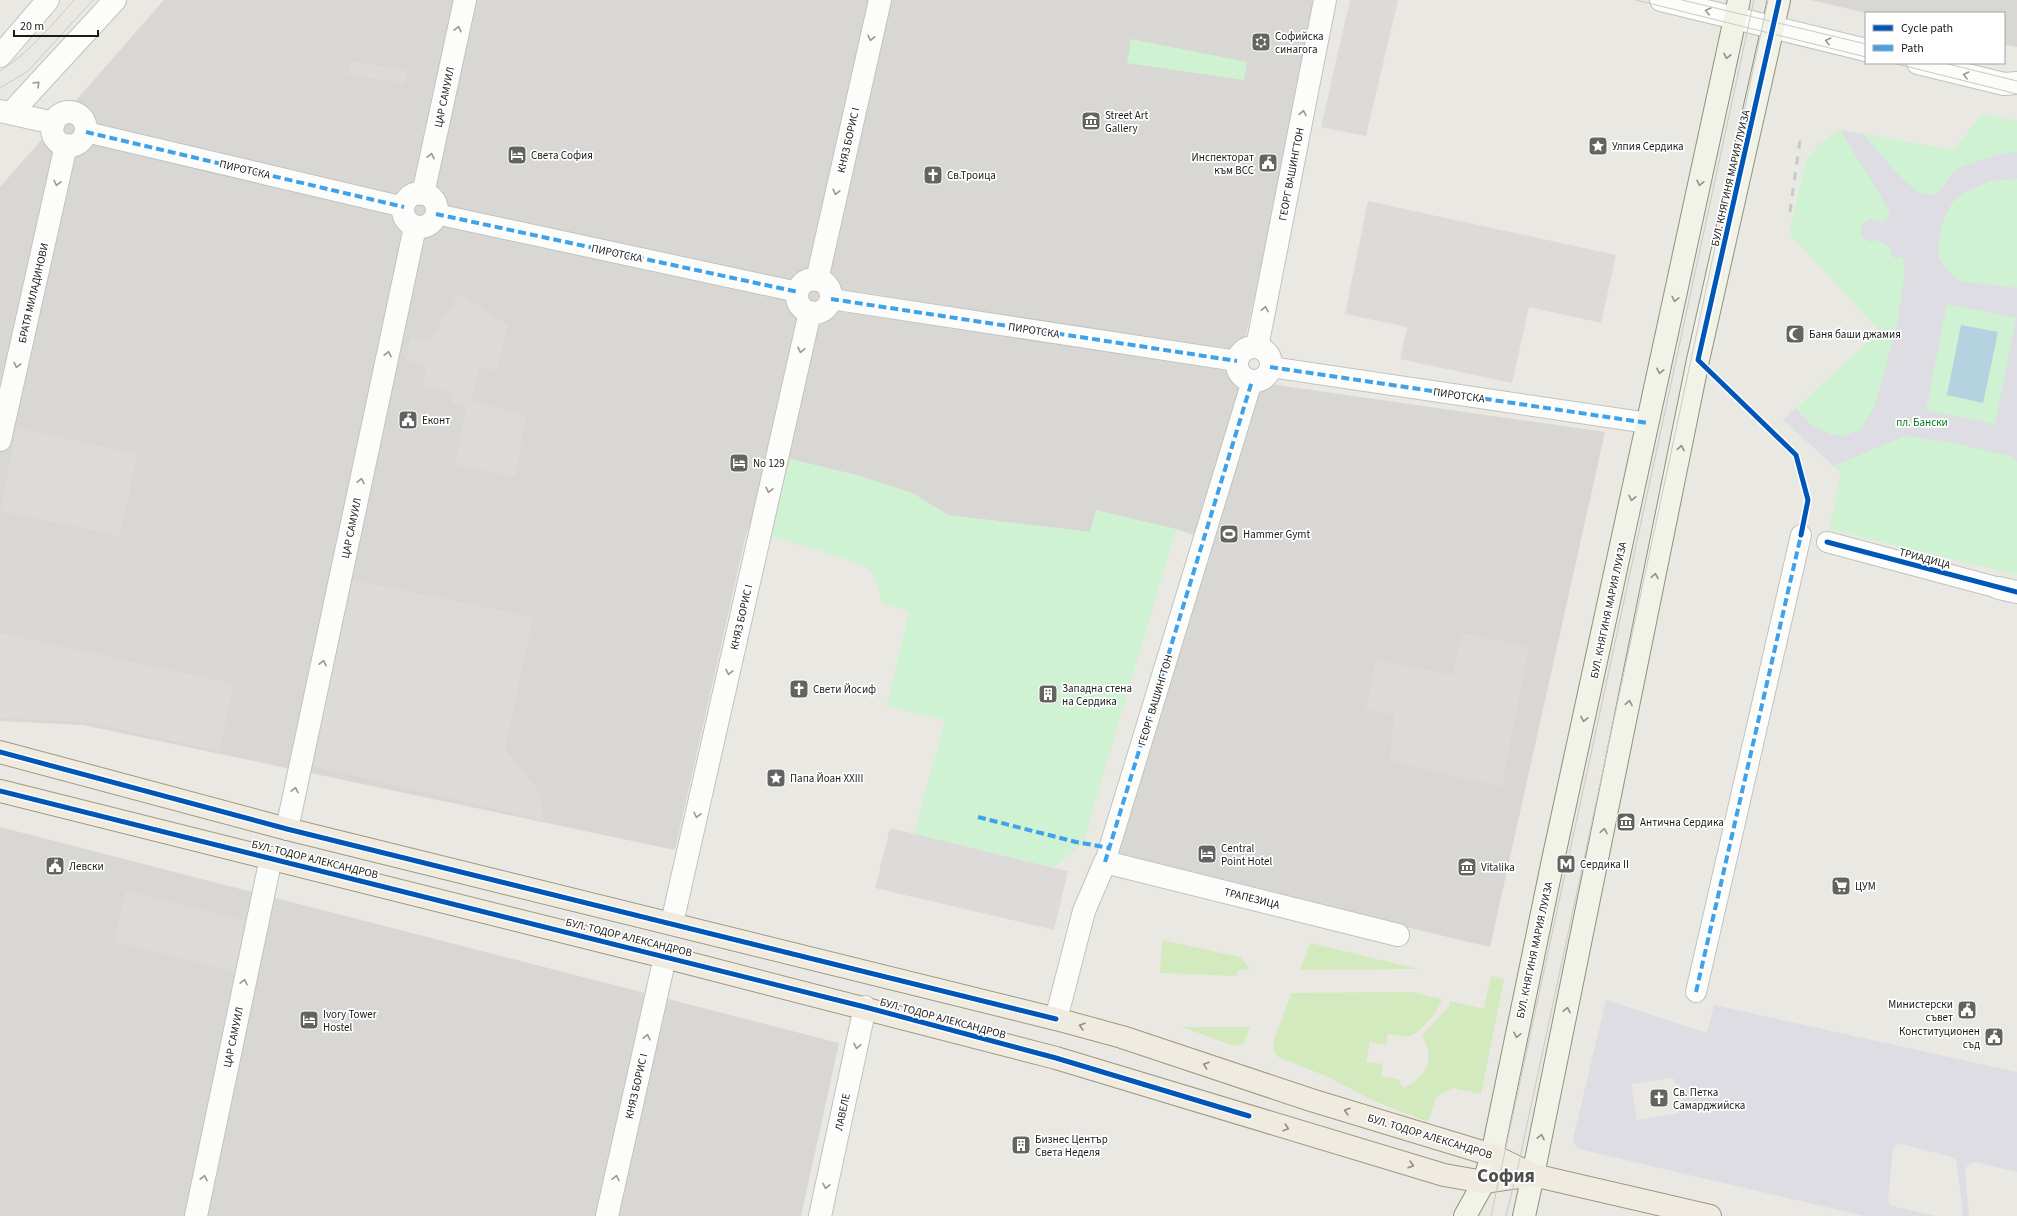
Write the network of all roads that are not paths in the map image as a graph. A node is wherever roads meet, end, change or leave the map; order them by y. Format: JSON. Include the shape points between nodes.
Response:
{"nodes":[{"id":1,"x":48,"y":0,"type":"edge"},
{"id":2,"x":115,"y":0,"type":"edge"},
{"id":3,"x":465,"y":0,"type":"edge"},
{"id":4,"x":880,"y":0,"type":"edge"},
{"id":5,"x":1325,"y":0,"type":"edge"},
{"id":6,"x":1661,"y":0,"type":"edge"},
{"id":7,"x":1779,"y":0,"type":"edge"},
{"id":8,"x":1737,"y":9,"type":"edge"},
{"id":9,"x":1773,"y":28,"type":"junction"},
{"id":10,"x":1865,"y":50,"type":"edge"},
{"id":11,"x":0,"y":56,"type":"edge"},
{"id":12,"x":1922,"y":64,"type":"edge"},
{"id":13,"x":2017,"y":83,"type":"edge"},
{"id":14,"x":6,"y":112,"type":"edge"},
{"id":15,"x":54,"y":123,"type":"junction"},
{"id":16,"x":86,"y":132,"type":"junction"},
{"id":17,"x":66,"y":145,"type":"junction"},
{"id":18,"x":422,"y":194,"type":"junction"},
{"id":19,"x":404,"y":207,"type":"junction"},
{"id":20,"x":436,"y":214,"type":"junction"},
{"id":21,"x":415,"y":227,"type":"junction"},
{"id":22,"x":817,"y":280,"type":"junction"},
{"id":23,"x":798,"y":292,"type":"junction"},
{"id":24,"x":831,"y":299,"type":"junction"},
{"id":25,"x":810,"y":312,"type":"junction"},
{"id":26,"x":1257,"y":347,"type":"junction"},
{"id":27,"x":1237,"y":362,"type":"junction"},
{"id":28,"x":1270,"y":367,"type":"junction"},
{"id":29,"x":1252,"y":381,"type":"junction"},
{"id":30,"x":1648,"y":423,"type":"junction"},
{"id":31,"x":0,"y":440,"type":"edge"},
{"id":32,"x":1801,"y":535,"type":"dead end"},
{"id":33,"x":1827,"y":542,"type":"dead end"},
{"id":34,"x":2008,"y":590,"type":"edge"},
{"id":35,"x":0,"y":752,"type":"edge"},
{"id":36,"x":0,"y":791,"type":"edge"},
{"id":37,"x":287,"y":829,"type":"junction"},
{"id":38,"x":271,"y":858,"type":"junction"},
{"id":39,"x":1105,"y":862,"type":"junction"},
{"id":40,"x":672,"y":923,"type":"junction"},
{"id":41,"x":1398,"y":935,"type":"dead end"},
{"id":42,"x":665,"y":957,"type":"junction"},
{"id":43,"x":1696,"y":992,"type":"dead end"},
{"id":44,"x":865,"y":1007,"type":"junction"},
{"id":45,"x":1056,"y":1019,"type":"junction"},
{"id":46,"x":1492,"y":1155,"type":"junction"},
{"id":47,"x":1533,"y":1175,"type":"junction"},
{"id":48,"x":1484,"y":1182,"type":"junction"},
{"id":49,"x":196,"y":1216,"type":"edge"},
{"id":50,"x":607,"y":1216,"type":"edge"},
{"id":51,"x":820,"y":1216,"type":"edge"},
{"id":52,"x":1465,"y":1216,"type":"edge"},
{"id":53,"x":1524,"y":1216,"type":"edge"},
{"id":54,"x":1710,"y":1216,"type":"edge"}],
"edges":[{"from":1,"to":11,"type":"street"},
{"from":14,"to":2,"type":"street","one_way":true},
{"from":18,"to":3,"type":"street","name":"ЦАР САМУИЛ","one_way":true},
{"from":4,"to":22,"type":"street","name":"КНЯЗ БОРИС I","one_way":true},
{"from":26,"to":5,"type":"street","name":"ГЕОРГ ВАШИНГТОН","one_way":true},
{"from":8,"to":6,"type":"street","one_way":true},
{"from":7,"to":9,"type":"main road","name":"БУЛ. КНЯГИНЯ МАРИЯ ЛУИЗА"},
{"from":8,"to":9,"type":"street"},
{"from":8,"to":30,"type":"main road","name":"БУЛ. КНЯГИНЯ МАРИЯ ЛУИЗА","one_way":true},
{"from":10,"to":9,"type":"street","one_way":true},
{"from":47,"to":9,"type":"main road","name":"БУЛ. КНЯГИНЯ МАРИЯ ЛУИЗА","one_way":true,"via":[[1698,360]]},
{"from":13,"to":12,"type":"street","one_way":true,"via":[[2004,84]]},
{"from":14,"to":15,"type":"street"},
{"from":15,"to":16,"type":"street","via":[[62,114],[71,112],[82,119]]},
{"from":15,"to":17,"type":"street","via":[[52,131],[55,139]]},
{"from":16,"to":17,"type":"street","via":[[79,143]]},
{"from":16,"to":19,"type":"street","name":"ПИРОТСКА"},
{"from":17,"to":31,"type":"street","name":"БРАТЯ МИЛАДИНОВИ","one_way":true},
{"from":18,"to":19,"type":"street","via":[[412,195]]},
{"from":18,"to":20,"type":"street","via":[[434,201]]},
{"from":19,"to":21,"type":"street","via":[[404,217]]},
{"from":20,"to":21,"type":"street","via":[[429,225]]},
{"from":20,"to":23,"type":"street","name":"ПИРОТСКА"},
{"from":37,"to":21,"type":"street","name":"ЦАР САМУИЛ","one_way":true},
{"from":22,"to":23,"type":"street","via":[[807,281]]},
{"from":22,"to":24,"type":"street","via":[[829,288]]},
{"from":23,"to":25,"type":"street","via":[[801,307]]},
{"from":24,"to":25,"type":"street","via":[[825,309]]},
{"from":24,"to":27,"type":"street","name":"ПИРОТСКА"},
{"from":25,"to":40,"type":"street","name":"КНЯЗ БОРИС I","one_way":true},
{"from":26,"to":27,"type":"street","via":[[1244,350]]},
{"from":26,"to":28,"type":"street","via":[[1269,357]]},
{"from":27,"to":29,"type":"street","via":[[1240,374]]},
{"from":28,"to":29,"type":"street","via":[[1262,379]]},
{"from":28,"to":30,"type":"street","name":"ПИРОТСКА"},
{"from":29,"to":39,"type":"street","name":"ГЕОРГ ВАШИНГТОН"},
{"from":30,"to":46,"type":"main road","name":"БУЛ. КНЯГИНЯ МАРИЯ ЛУИЗА","one_way":true},
{"from":32,"to":43,"type":"street"},
{"from":33,"to":34,"type":"street","name":"ТРИАДИЦА"},
{"from":35,"to":37,"type":"main road","name":"БУЛ. ТОДОР АЛЕКСАНДРОВ"},
{"from":36,"to":38,"type":"main road","name":"БУЛ. ТОДОР АЛЕКСАНДРОВ"},
{"from":37,"to":40,"type":"main road","name":"БУЛ. ТОДОР АЛЕКСАНДРОВ"},
{"from":38,"to":42,"type":"main road","name":"БУЛ. ТОДОР АЛЕКСАНДРОВ"},
{"from":49,"to":38,"type":"street","name":"ЦАР САМУИЛ","one_way":true},
{"from":39,"to":41,"type":"street","name":"ТРАПЕЗИЦА"},
{"from":39,"to":45,"type":"street","name":"ГЕОРГ ВАШИНГТОН","via":[[1084,911]]},
{"from":40,"to":45,"type":"main road","name":"БУЛ. ТОДОР АЛЕКСАНДРОВ"},
{"from":42,"to":44,"type":"main road","name":"БУЛ. ТОДОР АЛЕКСАНДРОВ"},
{"from":50,"to":42,"type":"street","name":"КНЯЗ БОРИС I","one_way":true},
{"from":44,"to":48,"type":"main road","name":"БУЛ. ТОДОР АЛЕКСАНДРОВ","one_way":true,"via":[[1132,1080],[1444,1175]]},
{"from":44,"to":51,"type":"street","name":"ЛАВЕЛЕ","one_way":true},
{"from":46,"to":45,"type":"main road","name":"БУЛ. ТОДОР АЛЕКСАНДРОВ","one_way":true,"via":[[1304,1098],[1122,1037]]},
{"from":46,"to":47,"type":"main road","name":"БУЛ. ТОДОР АЛЕКСАНДРОВ"},
{"from":46,"to":48,"type":"main road","name":"БУЛ. КНЯГИНЯ МАРИЯ ЛУИЗА"},
{"from":47,"to":48,"type":"main road","name":"БУЛ. ТОДОР АЛЕКСАНДРОВ"},
{"from":47,"to":53,"type":"main road","name":"БУЛ. КНЯГИНЯ МАРИЯ ЛУИЗА"},
{"from":47,"to":54,"type":"main road"},
{"from":48,"to":52,"type":"main road","name":"БУЛ. КНЯГИНЯ МАРИЯ ЛУИЗА"}]}
